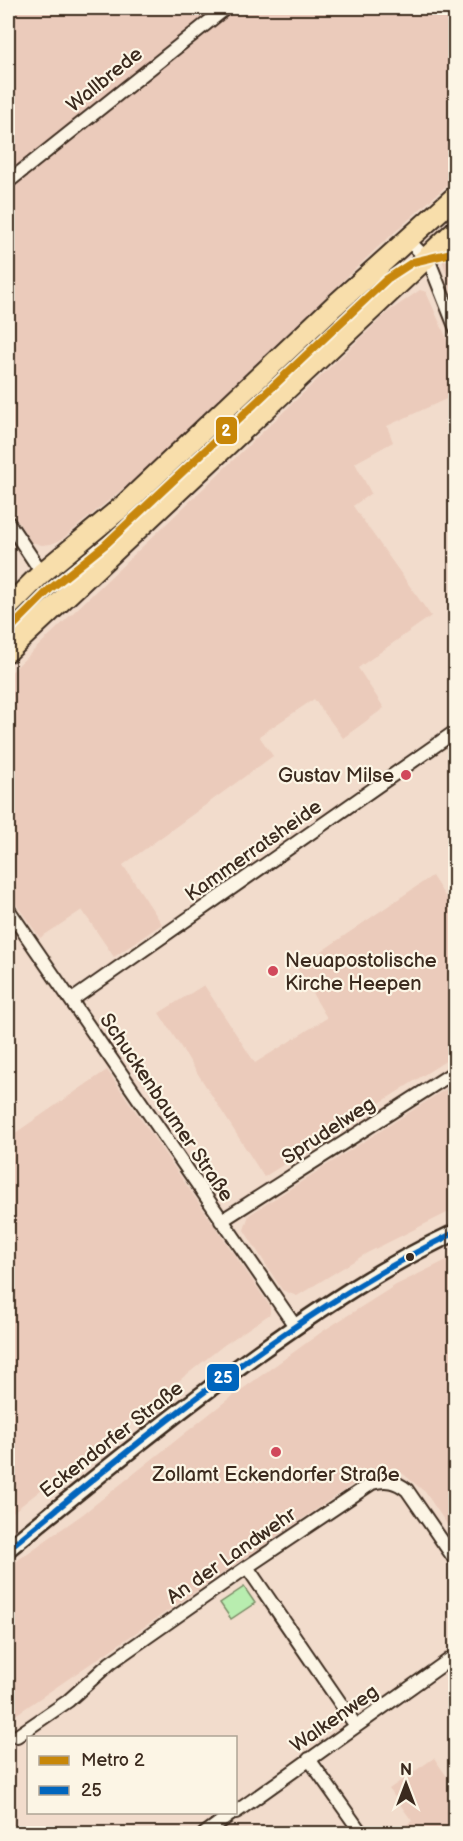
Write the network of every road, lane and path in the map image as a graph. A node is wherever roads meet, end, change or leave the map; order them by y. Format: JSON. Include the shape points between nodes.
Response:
{"nodes":[{"id":1,"x":226,"y":8,"type":"edge"},
{"id":2,"x":8,"y":182,"type":"edge"},
{"id":3,"x":456,"y":196,"type":"edge"},
{"id":4,"x":456,"y":230,"type":"edge"},
{"id":5,"x":408,"y":240,"type":"junction"},
{"id":6,"x":426,"y":258,"type":"junction"},
{"id":7,"x":456,"y":329,"type":"edge"},
{"id":8,"x":8,"y":522,"type":"edge"},
{"id":9,"x":42,"y":573,"type":"junction"},
{"id":10,"x":56,"y":604,"type":"junction"},
{"id":11,"x":8,"y":607,"type":"edge"},
{"id":12,"x":8,"y":651,"type":"edge"},
{"id":13,"x":456,"y":731,"type":"edge"},
{"id":14,"x":8,"y":909,"type":"edge"},
{"id":15,"x":72,"y":1000,"type":"junction"},
{"id":16,"x":456,"y":1071,"type":"edge"},
{"id":17,"x":221,"y":1221,"type":"junction"},
{"id":18,"x":456,"y":1232,"type":"edge"},
{"id":19,"x":295,"y":1326,"type":"junction"},
{"id":20,"x":8,"y":1548,"type":"edge"},
{"id":21,"x":456,"y":1561,"type":"edge"},
{"id":22,"x":247,"y":1567,"type":"junction"},
{"id":23,"x":456,"y":1655,"type":"edge"},
{"id":24,"x":356,"y":1726,"type":"junction"},
{"id":25,"x":17,"y":1736,"type":"dead end"},
{"id":26,"x":309,"y":1760,"type":"junction"},
{"id":27,"x":237,"y":1811,"type":"edge"},
{"id":28,"x":232,"y":1814,"type":"edge"},
{"id":29,"x":204,"y":1833,"type":"edge"},
{"id":30,"x":363,"y":1833,"type":"edge"}],
"edges":[{"from":1,"to":2,"type":"street","name":"Wallbrede"},
{"from":3,"to":5,"type":"main road"},
{"from":4,"to":6,"type":"main road"},
{"from":5,"to":6,"type":"street"},
{"from":5,"to":9,"type":"main road","via":[[130,500]]},
{"from":6,"to":7,"type":"street"},
{"from":6,"to":10,"type":"main road"},
{"from":8,"to":9,"type":"street"},
{"from":9,"to":10,"type":"main road"},
{"from":9,"to":11,"type":"main road"},
{"from":10,"to":12,"type":"main road"},
{"from":13,"to":15,"type":"street","name":"Kammerratsheide"},
{"from":14,"to":15,"type":"street","name":"Schuckenbaumer Straße"},
{"from":15,"to":17,"type":"street","name":"Schuckenbaumer Straße"},
{"from":16,"to":17,"type":"street","name":"Sprudelweg"},
{"from":17,"to":19,"type":"street","name":"Schuckenbaumer Straße"},
{"from":18,"to":19,"type":"street","name":"Eckendorfer Straße","via":[[400,1259]]},
{"from":19,"to":20,"type":"street","name":"Eckendorfer Straße","via":[[203,1393]]},
{"from":21,"to":22,"type":"street","name":"An der Landwehr","via":[[407,1490],[387,1481],[365,1487]]},
{"from":22,"to":24,"type":"street"},
{"from":22,"to":25,"type":"street","name":"An der Landwehr","via":[[110,1663],[68,1701]]},
{"from":23,"to":24,"type":"street","name":"Walkenweg"},
{"from":24,"to":26,"type":"street","name":"Walkenweg"},
{"from":26,"to":27,"type":"street","name":"Walkenweg"},
{"from":26,"to":30,"type":"street"},
{"from":28,"to":29,"type":"street","name":"Walkenweg"}]}
